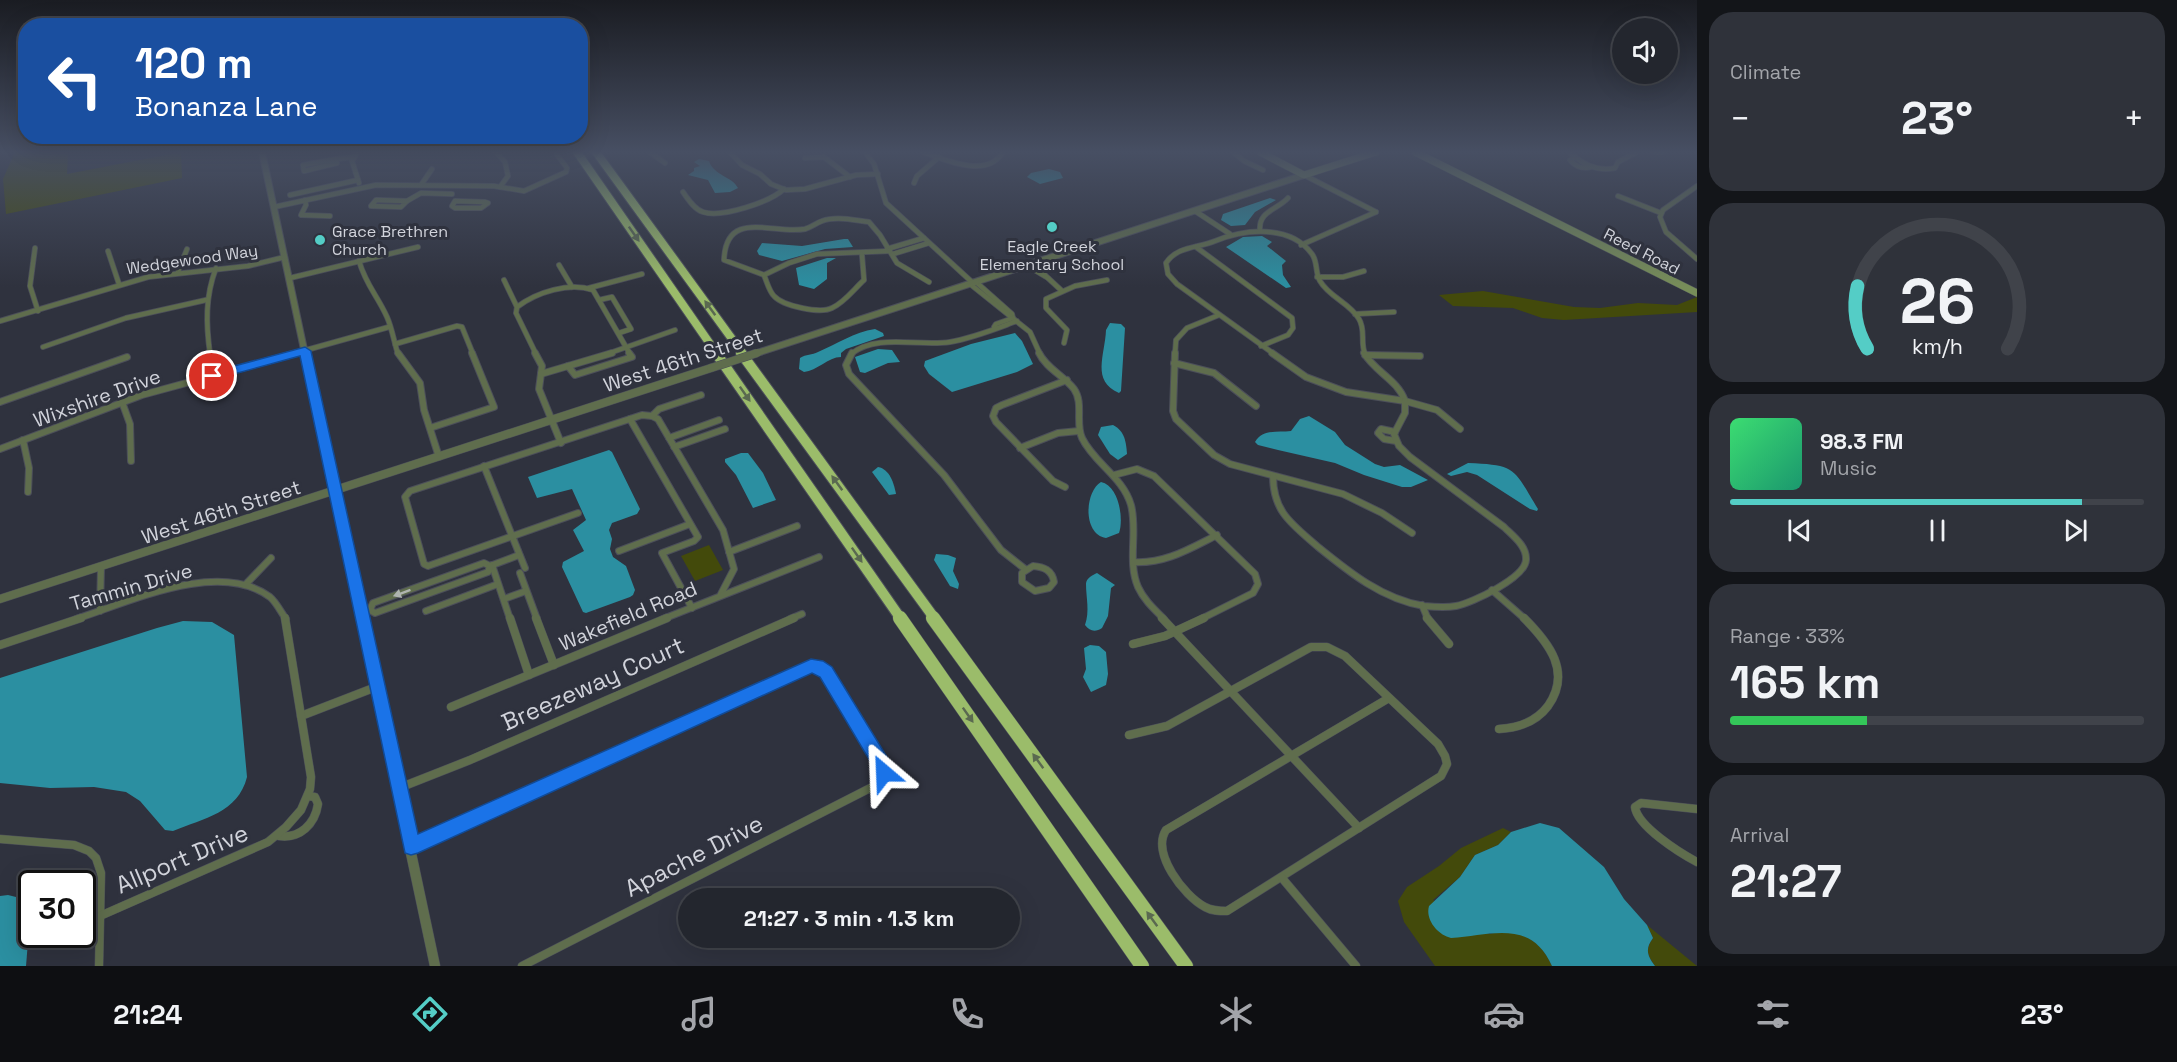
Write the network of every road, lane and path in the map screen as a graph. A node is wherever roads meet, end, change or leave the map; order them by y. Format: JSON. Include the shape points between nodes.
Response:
{"nodes":[{"id":1,"x":272,"y":197,"type":"edge"},
{"id":2,"x":318,"y":197,"type":"edge"},
{"id":3,"x":414,"y":197,"type":"edge"},
{"id":4,"x":454,"y":197,"type":"edge"},
{"id":5,"x":608,"y":197,"type":"edge"},
{"id":6,"x":629,"y":197,"type":"edge"},
{"id":7,"x":687,"y":197,"type":"edge"},
{"id":8,"x":774,"y":197,"type":"edge"},
{"id":9,"x":883,"y":197,"type":"edge"},
{"id":10,"x":1237,"y":197,"type":"edge"},
{"id":11,"x":1347,"y":197,"type":"edge"},
{"id":12,"x":1505,"y":197,"type":"edge"},
{"id":13,"x":1621,"y":197,"type":"edge"},
{"id":14,"x":1682,"y":197,"type":"edge"},
{"id":15,"x":1288,"y":198,"type":"dead end"},
{"id":16,"x":305,"y":200,"type":"junction"},
{"id":17,"x":407,"y":201,"type":"junction"},
{"id":18,"x":456,"y":201,"type":"junction"},
{"id":19,"x":274,"y":207,"type":"junction"},
{"id":20,"x":1195,"y":211,"type":"junction"},
{"id":21,"x":1661,"y":213,"type":"junction"},
{"id":22,"x":330,"y":216,"type":"dead end"},
{"id":23,"x":1260,"y":231,"type":"junction"},
{"id":24,"x":1230,"y":234,"type":"junction"},
{"id":25,"x":924,"y":238,"type":"junction"},
{"id":26,"x":929,"y":243,"type":"junction"},
{"id":27,"x":1301,"y":245,"type":"junction"},
{"id":28,"x":1196,"y":246,"type":"junction"},
{"id":29,"x":418,"y":247,"type":"dead end"},
{"id":30,"x":35,"y":248,"type":"dead end"},
{"id":31,"x":188,"y":249,"type":"dead end"},
{"id":32,"x":108,"y":251,"type":"dead end"},
{"id":33,"x":890,"y":251,"type":"junction"},
{"id":34,"x":862,"y":255,"type":"junction"},
{"id":35,"x":285,"y":257,"type":"junction"},
{"id":36,"x":1697,"y":259,"type":"edge"},
{"id":37,"x":359,"y":261,"type":"junction"},
{"id":38,"x":1030,"y":264,"type":"junction"},
{"id":39,"x":559,"y":265,"type":"dead end"},
{"id":40,"x":216,"y":268,"type":"junction"},
{"id":41,"x":1364,"y":271,"type":"dead end"},
{"id":42,"x":178,"y":272,"type":"junction"},
{"id":43,"x":642,"y":274,"type":"dead end"},
{"id":44,"x":764,"y":275,"type":"junction"},
{"id":45,"x":1317,"y":277,"type":"junction"},
{"id":46,"x":290,"y":278,"type":"junction"},
{"id":47,"x":504,"y":280,"type":"dead end"},
{"id":48,"x":1107,"y":280,"type":"dead end"},
{"id":49,"x":929,"y":282,"type":"dead end"},
{"id":50,"x":973,"y":283,"type":"junction"},
{"id":51,"x":119,"y":284,"type":"junction"},
{"id":52,"x":572,"y":287,"type":"junction"},
{"id":53,"x":589,"y":288,"type":"junction"},
{"id":54,"x":1062,"y":291,"type":"junction"},
{"id":55,"x":1697,"y":293,"type":"edge"},
{"id":56,"x":206,"y":300,"type":"junction"},
{"id":57,"x":598,"y":300,"type":"junction"},
{"id":58,"x":517,"y":307,"type":"junction"},
{"id":59,"x":38,"y":311,"type":"junction"},
{"id":60,"x":1394,"y":312,"type":"dead end"},
{"id":61,"x":1355,"y":314,"type":"junction"},
{"id":62,"x":1219,"y":315,"type":"junction"},
{"id":63,"x":1015,"y":319,"type":"junction"},
{"id":64,"x":0,"y":321,"type":"edge"},
{"id":65,"x":389,"y":327,"type":"junction"},
{"id":66,"x":675,"y":330,"type":"dead end"},
{"id":67,"x":619,"y":333,"type":"junction"},
{"id":68,"x":1064,"y":343,"type":"dead end"},
{"id":69,"x":395,"y":344,"type":"junction"},
{"id":70,"x":1261,"y":346,"type":"junction"},
{"id":71,"x":43,"y":347,"type":"dead end"},
{"id":72,"x":628,"y":348,"type":"junction"},
{"id":73,"x":307,"y":350,"type":"junction"},
{"id":74,"x":1365,"y":355,"type":"junction"},
{"id":75,"x":1420,"y":356,"type":"dead end"},
{"id":76,"x":127,"y":357,"type":"dead end"},
{"id":77,"x":1174,"y":363,"type":"junction"},
{"id":78,"x":568,"y":366,"type":"junction"},
{"id":79,"x":541,"y":374,"type":"junction"},
{"id":80,"x":212,"y":376,"type":"junction"},
{"id":81,"x":1066,"y":380,"type":"junction"},
{"id":82,"x":701,"y":395,"type":"dead end"},
{"id":83,"x":1405,"y":401,"type":"junction"},
{"id":84,"x":0,"y":402,"type":"edge"},
{"id":85,"x":122,"y":402,"type":"junction"},
{"id":86,"x":1256,"y":406,"type":"dead end"},
{"id":87,"x":652,"y":416,"type":"junction"},
{"id":88,"x":630,"y":419,"type":"junction"},
{"id":89,"x":551,"y":420,"type":"junction"},
{"id":90,"x":719,"y":420,"type":"dead end"},
{"id":91,"x":430,"y":428,"type":"junction"},
{"id":92,"x":725,"y":429,"type":"dead end"},
{"id":93,"x":1460,"y":429,"type":"dead end"},
{"id":94,"x":1079,"y":430,"type":"junction"},
{"id":95,"x":1395,"y":432,"type":"junction"},
{"id":96,"x":669,"y":438,"type":"junction"},
{"id":97,"x":23,"y":441,"type":"junction"},
{"id":98,"x":1396,"y":441,"type":"junction"},
{"id":99,"x":561,"y":443,"type":"junction"},
{"id":100,"x":674,"y":447,"type":"junction"},
{"id":101,"x":1020,"y":448,"type":"junction"},
{"id":102,"x":0,"y":449,"type":"edge"},
{"id":103,"x":439,"y":457,"type":"junction"},
{"id":104,"x":131,"y":461,"type":"dead end"},
{"id":105,"x":484,"y":466,"type":"junction"},
{"id":106,"x":1114,"y":475,"type":"junction"},
{"id":107,"x":1273,"y":476,"type":"junction"},
{"id":108,"x":1065,"y":487,"type":"dead end"},
{"id":109,"x":335,"y":491,"type":"junction"},
{"id":110,"x":28,"y":492,"type":"dead end"},
{"id":111,"x":578,"y":513,"type":"dead end"},
{"id":112,"x":690,"y":524,"type":"junction"},
{"id":113,"x":797,"y":526,"type":"dead end"},
{"id":114,"x":1412,"y":533,"type":"dead end"},
{"id":115,"x":1217,"y":535,"type":"junction"},
{"id":116,"x":512,"y":537,"type":"junction"},
{"id":117,"x":619,"y":551,"type":"dead end"},
{"id":118,"x":729,"y":552,"type":"junction"},
{"id":119,"x":519,"y":555,"type":"junction"},
{"id":120,"x":819,"y":557,"type":"dead end"},
{"id":121,"x":271,"y":558,"type":"dead end"},
{"id":122,"x":1133,"y":562,"type":"junction"},
{"id":123,"x":491,"y":565,"type":"junction"},
{"id":124,"x":101,"y":567,"type":"junction"},
{"id":125,"x":1024,"y":569,"type":"junction"},
{"id":126,"x":429,"y":583,"type":"junction"},
{"id":127,"x":498,"y":584,"type":"junction"},
{"id":128,"x":246,"y":585,"type":"junction"},
{"id":129,"x":1492,"y":590,"type":"junction"},
{"id":130,"x":526,"y":591,"type":"junction"},
{"id":131,"x":431,"y":592,"type":"junction"},
{"id":132,"x":721,"y":595,"type":"junction"},
{"id":133,"x":0,"y":599,"type":"edge"},
{"id":134,"x":504,"y":599,"type":"junction"},
{"id":135,"x":1422,"y":605,"type":"junction"},
{"id":136,"x":692,"y":608,"type":"junction"},
{"id":137,"x":100,"y":611,"type":"junction"},
{"id":138,"x":426,"y":611,"type":"dead end"},
{"id":139,"x":365,"y":612,"type":"junction"},
{"id":140,"x":802,"y":614,"type":"dead end"},
{"id":141,"x":1175,"y":632,"type":"junction"},
{"id":142,"x":1133,"y":644,"type":"dead end"},
{"id":143,"x":1449,"y":644,"type":"dead end"},
{"id":144,"x":0,"y":645,"type":"edge"},
{"id":145,"x":554,"y":665,"type":"junction"},
{"id":146,"x":529,"y":675,"type":"junction"},
{"id":147,"x":377,"y":686,"type":"junction"},
{"id":148,"x":1230,"y":690,"type":"junction"},
{"id":149,"x":1389,"y":698,"type":"junction"},
{"id":150,"x":451,"y":707,"type":"dead end"},
{"id":151,"x":301,"y":716,"type":"junction"},
{"id":152,"x":1499,"y":729,"type":"dead end"},
{"id":153,"x":1129,"y":735,"type":"dead end"},
{"id":154,"x":1291,"y":756,"type":"junction"},
{"id":155,"x":399,"y":788,"type":"junction"},
{"id":156,"x":308,"y":796,"type":"junction"},
{"id":157,"x":1697,"y":809,"type":"edge"},
{"id":158,"x":1359,"y":828,"type":"junction"},
{"id":159,"x":279,"y":836,"type":"junction"},
{"id":160,"x":0,"y":839,"type":"edge"},
{"id":161,"x":411,"y":846,"type":"junction"},
{"id":162,"x":1697,"y":862,"type":"edge"},
{"id":163,"x":1282,"y":878,"type":"junction"},
{"id":164,"x":100,"y":916,"type":"junction"},
{"id":165,"x":99,"y":966,"type":"edge"},
{"id":166,"x":435,"y":966,"type":"edge"},
{"id":167,"x":522,"y":966,"type":"edge"},
{"id":168,"x":1142,"y":966,"type":"edge"},
{"id":169,"x":1186,"y":966,"type":"edge"},
{"id":170,"x":1356,"y":966,"type":"edge"}],
"edges":[{"from":1,"to":19,"type":"street"},
{"from":2,"to":16,"type":"street"},
{"from":3,"to":17,"type":"street"},
{"from":4,"to":18,"type":"street"},
{"from":5,"to":168,"type":"highway","one_way":true},
{"from":169,"to":6,"type":"highway","one_way":true},
{"from":7,"to":8,"type":"street","via":[[697,209],[713,213]]},
{"from":9,"to":25,"type":"street"},
{"from":10,"to":20,"type":"street","name":"West 46th Street"},
{"from":11,"to":27,"type":"street","via":[[1376,212]]},
{"from":12,"to":55,"type":"main road","name":"Reed Road"},
{"from":13,"to":21,"type":"street"},
{"from":14,"to":21,"type":"street"},
{"from":15,"to":23,"type":"street","via":[[1263,214],[1258,223]]},
{"from":16,"to":19,"type":"street"},
{"from":16,"to":22,"type":"street","via":[[301,215]]},
{"from":17,"to":17,"type":"street","via":[[376,200],[371,205],[401,207]]},
{"from":18,"to":18,"type":"street","via":[[452,206],[455,208],[481,208],[488,204]]},
{"from":19,"to":35,"type":"street"},
{"from":20,"to":24,"type":"street"},
{"from":20,"to":38,"type":"street","name":"West 46th Street"},
{"from":21,"to":36,"type":"street","via":[[1666,232]]},
{"from":23,"to":24,"type":"street"},
{"from":23,"to":27,"type":"street"},
{"from":24,"to":28,"type":"street"},
{"from":25,"to":26,"type":"street"},
{"from":25,"to":33,"type":"street"},
{"from":26,"to":33,"type":"street"},
{"from":26,"to":50,"type":"street"},
{"from":27,"to":45,"type":"street","via":[[1315,258]]},
{"from":28,"to":62,"type":"street","via":[[1170,257],[1166,271]]},
{"from":28,"to":70,"type":"street","via":[[1291,316],[1291,333]]},
{"from":29,"to":37,"type":"street"},
{"from":30,"to":59,"type":"street","via":[[30,286]]},
{"from":31,"to":42,"type":"street"},
{"from":32,"to":51,"type":"street"},
{"from":33,"to":34,"type":"street"},
{"from":33,"to":44,"type":"street","via":[[872,224],[863,221],[824,220],[799,229],[753,227],[734,232],[728,239],[724,260]]},
{"from":33,"to":49,"type":"street","via":[[899,265]]},
{"from":34,"to":44,"type":"street","via":[[824,254]]},
{"from":34,"to":44,"type":"street","via":[[864,280],[833,308],[823,311],[779,300]]},
{"from":35,"to":40,"type":"street","name":"Wedgewood Way"},
{"from":35,"to":46,"type":"street"},
{"from":37,"to":46,"type":"street"},
{"from":37,"to":65,"type":"street","via":[[365,282],[379,300]]},
{"from":38,"to":50,"type":"street","name":"West 46th Street"},
{"from":38,"to":54,"type":"street"},
{"from":39,"to":52,"type":"street"},
{"from":40,"to":42,"type":"street","name":"Wedgewood Way"},
{"from":40,"to":56,"type":"street"},
{"from":41,"to":45,"type":"street","via":[[1342,277]]},
{"from":42,"to":51,"type":"street","name":"Wedgewood Way"},
{"from":43,"to":53,"type":"street"},
{"from":45,"to":61,"type":"street"},
{"from":46,"to":73,"type":"street"},
{"from":47,"to":58,"type":"street"},
{"from":48,"to":54,"type":"street"},
{"from":50,"to":63,"type":"street"},
{"from":50,"to":89,"type":"street","name":"West 46th Street","bridge":true},
{"from":51,"to":59,"type":"street","name":"Wedgewood Way"},
{"from":52,"to":53,"type":"street"},
{"from":52,"to":58,"type":"street","via":[[528,299]]},
{"from":53,"to":57,"type":"street"},
{"from":54,"to":68,"type":"street","via":[[1048,297],[1044,304],[1066,328]]},
{"from":56,"to":71,"type":"street","via":[[134,316]]},
{"from":56,"to":80,"type":"street"},
{"from":57,"to":67,"type":"street"},
{"from":57,"to":67,"type":"street","via":[[612,297],[631,329]]},
{"from":58,"to":79,"type":"street","via":[[516,313],[542,366]]},
{"from":59,"to":64,"type":"street","name":"Wedgewood Way"},
{"from":60,"to":61,"type":"street"},
{"from":61,"to":74,"type":"street","via":[[1363,330]]},
{"from":62,"to":70,"type":"street"},
{"from":62,"to":77,"type":"street","via":[[1181,333]]},
{"from":63,"to":81,"type":"street","via":[[1033,336],[1041,357]]},
{"from":63,"to":125,"type":"street","via":[[942,344],[885,342],[856,349],[846,365],[849,374],[948,480],[1000,551]]},
{"from":65,"to":69,"type":"street"},
{"from":65,"to":73,"type":"street","name":"Wixshire Drive"},
{"from":66,"to":72,"type":"street"},
{"from":67,"to":72,"type":"street"},
{"from":69,"to":91,"type":"street","via":[[399,357],[420,383]]},
{"from":69,"to":91,"type":"street","via":[[462,327],[493,408]]},
{"from":70,"to":83,"type":"street","via":[[1327,387]]},
{"from":72,"to":78,"type":"street"},
{"from":72,"to":78,"type":"street","via":[[632,357],[574,375]]},
{"from":73,"to":80,"type":"street","name":"Wixshire Drive"},
{"from":73,"to":109,"type":"street"},
{"from":74,"to":75,"type":"street"},
{"from":74,"to":83,"type":"street"},
{"from":76,"to":84,"type":"street"},
{"from":77,"to":86,"type":"street","via":[[1214,373]]},
{"from":77,"to":107,"type":"street","via":[[1173,411],[1181,425],[1226,462]]},
{"from":78,"to":79,"type":"street"},
{"from":79,"to":89,"type":"street","via":[[539,389]]},
{"from":80,"to":85,"type":"street","name":"Wixshire Drive"},
{"from":81,"to":94,"type":"street","via":[[1078,398]]},
{"from":81,"to":101,"type":"street","via":[[996,408],[996,422]]},
{"from":82,"to":87,"type":"street","via":[[659,409]]},
{"from":83,"to":93,"type":"street","via":[[1440,412]]},
{"from":83,"to":95,"type":"street","via":[[1405,414]]},
{"from":85,"to":97,"type":"street","name":"Wixshire Drive"},
{"from":85,"to":104,"type":"street","via":[[131,427]]},
{"from":87,"to":88,"type":"street"},
{"from":87,"to":96,"type":"street"},
{"from":88,"to":99,"type":"street"},
{"from":88,"to":112,"type":"street"},
{"from":89,"to":99,"type":"street"},
{"from":89,"to":103,"type":"street","name":"West 46th Street"},
{"from":90,"to":96,"type":"street"},
{"from":91,"to":103,"type":"street"},
{"from":92,"to":100,"type":"street"},
{"from":94,"to":101,"type":"street","via":[[1058,433]]},
{"from":94,"to":106,"type":"street","via":[[1090,450]]},
{"from":95,"to":98,"type":"street"},
{"from":95,"to":98,"type":"street","via":[[1381,429],[1378,433],[1384,439]]},
{"from":96,"to":100,"type":"street"},
{"from":97,"to":102,"type":"street","name":"Wixshire Drive"},
{"from":97,"to":110,"type":"street"},
{"from":98,"to":129,"type":"street","via":[[1410,457],[1506,528],[1521,545],[1526,568]]},
{"from":99,"to":105,"type":"street"},
{"from":100,"to":118,"type":"street","via":[[723,529]]},
{"from":101,"to":108,"type":"street","via":[[1053,481]]},
{"from":103,"to":109,"type":"street","name":"West 46th Street"},
{"from":105,"to":116,"type":"street"},
{"from":105,"to":116,"type":"street","via":[[406,494],[424,564],[428,566]]},
{"from":106,"to":115,"type":"street","via":[[1134,469],[1151,474]]},
{"from":106,"to":122,"type":"street","via":[[1134,515]]},
{"from":107,"to":114,"type":"street","via":[[1343,494]]},
{"from":107,"to":135,"type":"street","via":[[1274,498],[1290,522],[1359,580],[1386,595]]},
{"from":109,"to":124,"type":"street","name":"West 46th Street"},
{"from":109,"to":139,"type":"street"},
{"from":111,"to":116,"type":"street"},
{"from":112,"to":117,"type":"street"},
{"from":112,"to":136,"type":"street","via":[[697,539],[662,553]]},
{"from":113,"to":118,"type":"street"},
{"from":115,"to":122,"type":"street","via":[[1161,562]]},
{"from":115,"to":141,"type":"street","via":[[1251,568],[1258,579],[1257,588]]},
{"from":116,"to":119,"type":"street"},
{"from":118,"to":132,"type":"street","via":[[734,570]]},
{"from":119,"to":123,"type":"street"},
{"from":119,"to":130,"type":"street"},
{"from":120,"to":132,"type":"street","name":"Wakefield Road"},
{"from":121,"to":128,"type":"street"},
{"from":122,"to":141,"type":"street","via":[[1141,592]]},
{"from":123,"to":126,"type":"street","via":[[484,563]]},
{"from":123,"to":127,"type":"street"},
{"from":123,"to":131,"type":"street","via":[[488,572]]},
{"from":124,"to":133,"type":"street","name":"West 46th Street"},
{"from":124,"to":137,"type":"street"},
{"from":125,"to":125,"type":"street","via":[[1033,566],[1048,570],[1052,585],[1040,591],[1029,589],[1021,577]]},
{"from":126,"to":131,"type":"street"},
{"from":126,"to":139,"type":"street","one_way":true,"via":[[373,603]]},
{"from":127,"to":134,"type":"street"},
{"from":127,"to":138,"type":"street"},
{"from":128,"to":137,"type":"street","name":"Tammin Drive","via":[[189,584]]},
{"from":128,"to":151,"type":"street","name":"Tammin Drive","via":[[275,601],[284,614]]},
{"from":129,"to":135,"type":"street","via":[[1461,605]]},
{"from":129,"to":152,"type":"street","via":[[1542,636],[1556,662],[1558,678],[1556,694],[1542,714],[1523,725]]},
{"from":130,"to":134,"type":"street"},
{"from":130,"to":145,"type":"street"},
{"from":131,"to":139,"type":"street","via":[[375,613]]},
{"from":132,"to":136,"type":"street","name":"Wakefield Road"},
{"from":134,"to":146,"type":"street"},
{"from":135,"to":143,"type":"street","via":[[1428,622]]},
{"from":136,"to":145,"type":"street","name":"Wakefield Road"},
{"from":137,"to":144,"type":"street","name":"Tammin Drive"},
{"from":139,"to":147,"type":"street"},
{"from":140,"to":155,"type":"street","name":"Breezeway Court"},
{"from":141,"to":142,"type":"street","via":[[1158,640]]},
{"from":141,"to":148,"type":"street"},
{"from":145,"to":146,"type":"street","name":"Wakefield Road"},
{"from":146,"to":150,"type":"street","name":"Wakefield Road"},
{"from":147,"to":151,"type":"street"},
{"from":147,"to":155,"type":"street"},
{"from":148,"to":149,"type":"street","via":[[1311,647],[1327,646],[1345,656]]},
{"from":148,"to":153,"type":"street","via":[[1167,726]]},
{"from":148,"to":154,"type":"street"},
{"from":149,"to":154,"type":"street"},
{"from":149,"to":158,"type":"street","via":[[1438,744],[1447,763],[1446,770]]},
{"from":151,"to":156,"type":"street","name":"Tammin Drive","via":[[311,777]]},
{"from":154,"to":158,"type":"street"},
{"from":154,"to":163,"type":"street","via":[[1167,829],[1161,842],[1166,863],[1179,880],[1199,904],[1219,912],[1236,908]]},
{"from":155,"to":161,"type":"street"},
{"from":156,"to":159,"type":"street","name":"Allport Drive"},
{"from":156,"to":159,"type":"street","name":"Allport Drive","via":[[315,798],[318,807],[312,822],[291,837]]},
{"from":157,"to":162,"type":"street","via":[[1641,803],[1635,807],[1642,821],[1679,853]]},
{"from":158,"to":163,"type":"street"},
{"from":159,"to":164,"type":"street","name":"Allport Drive"},
{"from":160,"to":164,"type":"street","via":[[74,845],[89,851],[100,867]]},
{"from":161,"to":166,"type":"street"},
{"from":161,"to":167,"type":"street","name":"Apache Drive","via":[[806,667],[817,666],[826,672],[881,763],[883,779],[877,785]]},
{"from":163,"to":170,"type":"street"},
{"from":164,"to":165,"type":"street"}]}
